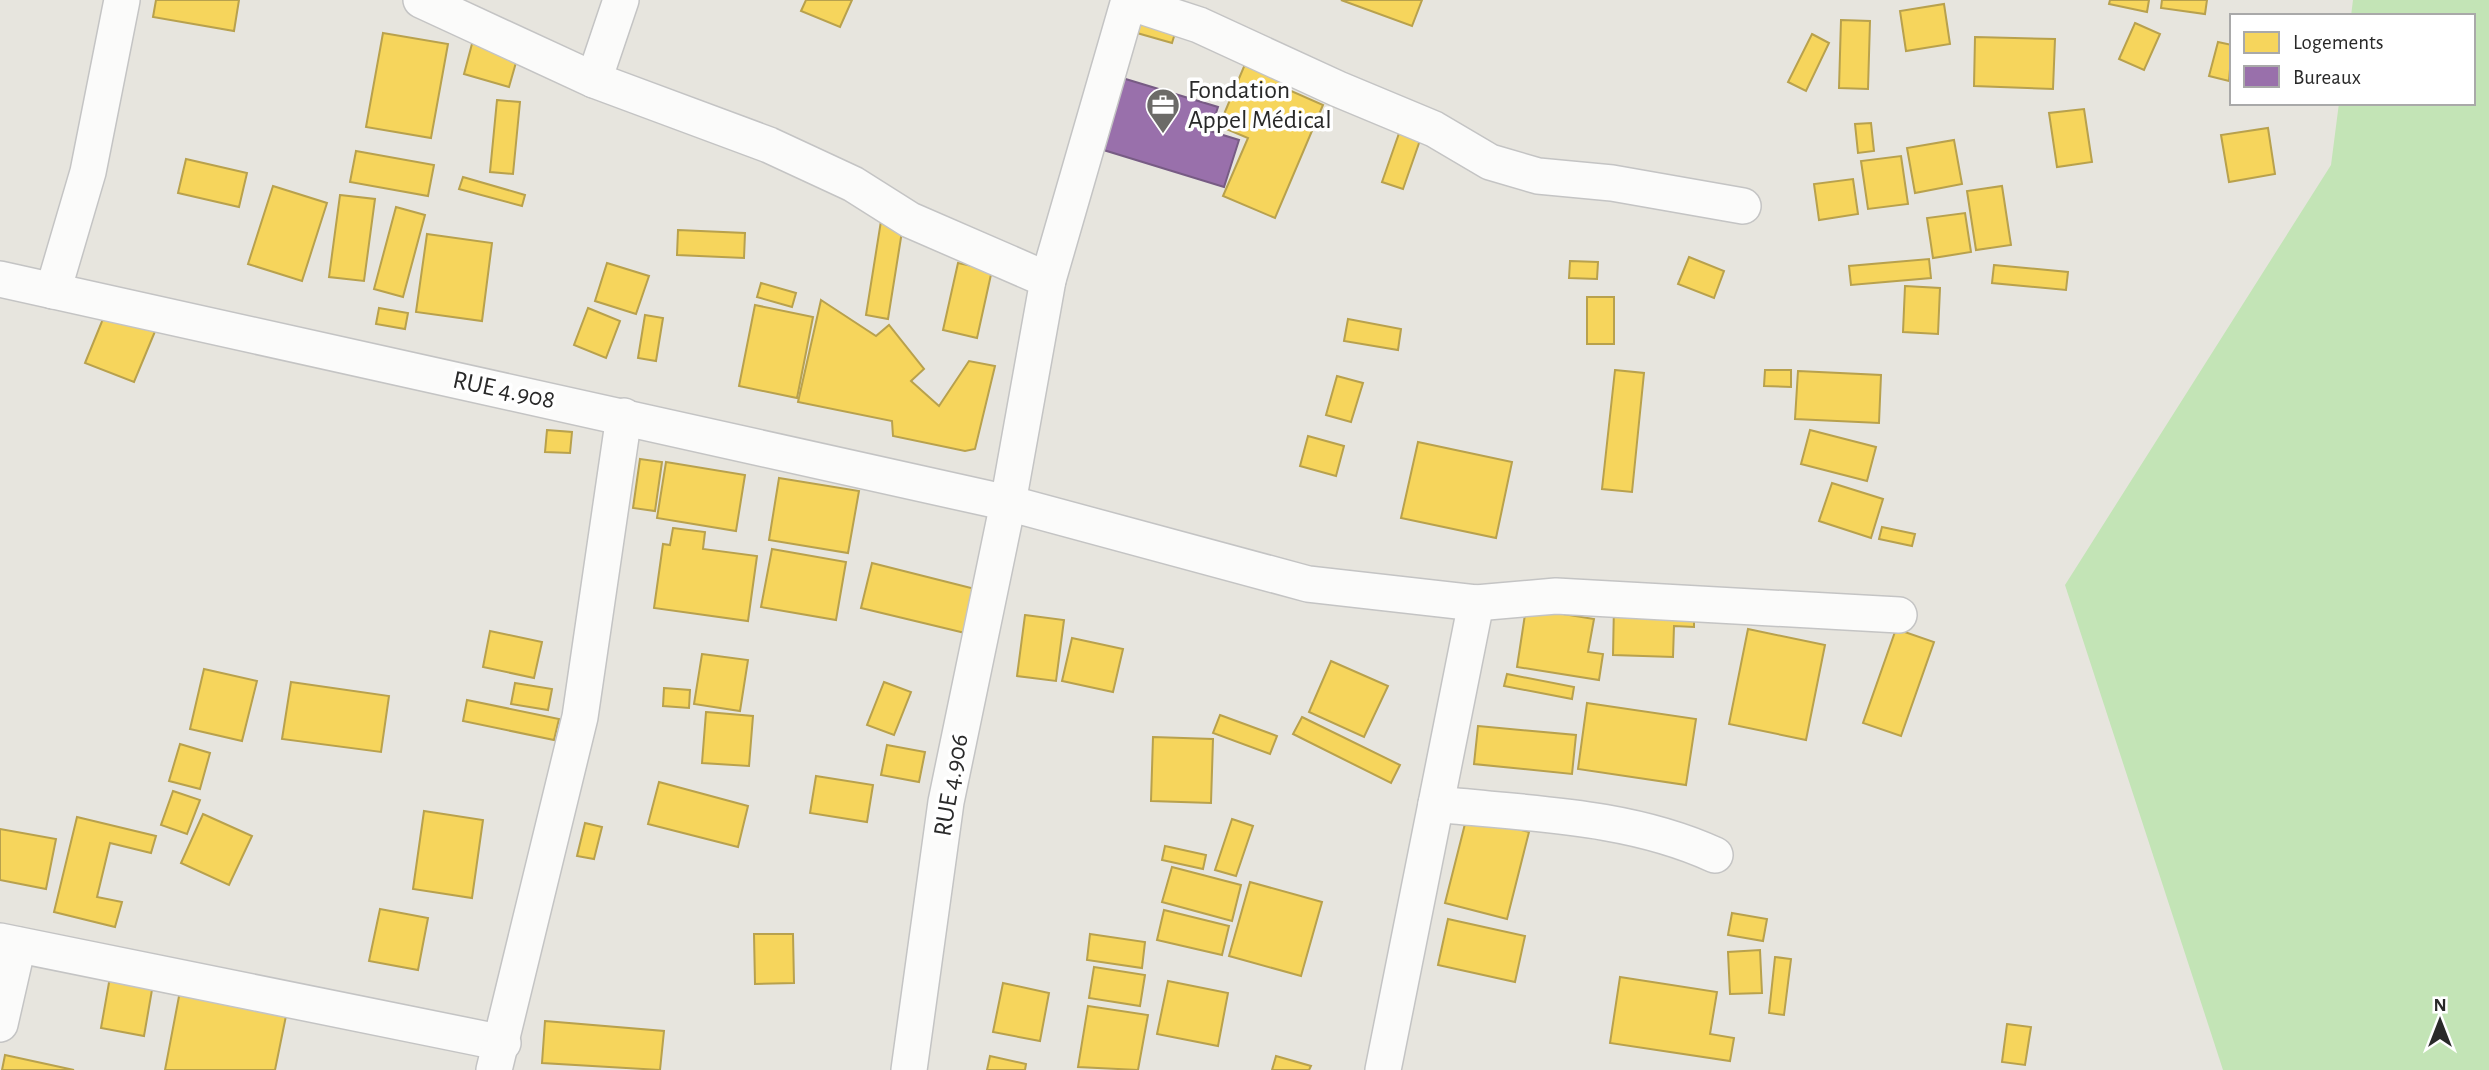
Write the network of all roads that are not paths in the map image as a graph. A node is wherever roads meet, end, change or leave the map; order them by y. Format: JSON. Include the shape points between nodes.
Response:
{"nodes":[{"id":1,"x":122,"y":0,"type":"edge"},
{"id":2,"x":421,"y":0,"type":"edge"},
{"id":3,"x":621,"y":0,"type":"edge"},
{"id":4,"x":1129,"y":1,"type":"edge"},
{"id":5,"x":594,"y":80,"type":"junction"},
{"id":6,"x":1743,"y":206,"type":"dead end"},
{"id":7,"x":0,"y":279,"type":"edge"},
{"id":8,"x":1048,"y":280,"type":"junction"},
{"id":9,"x":53,"y":291,"type":"junction"},
{"id":10,"x":624,"y":416,"type":"junction"},
{"id":11,"x":1008,"y":503,"type":"junction"},
{"id":12,"x":1476,"y":603,"type":"junction"},
{"id":13,"x":1899,"y":615,"type":"dead end"},
{"id":14,"x":1436,"y":804,"type":"junction"},
{"id":15,"x":1715,"y":855,"type":"dead end"},
{"id":16,"x":9,"y":943,"type":"edge"},
{"id":17,"x":0,"y":1024,"type":"edge"},
{"id":18,"x":499,"y":1056,"type":"edge"},
{"id":19,"x":909,"y":1070,"type":"edge"},
{"id":20,"x":1383,"y":1070,"type":"edge"}],
"edges":[{"from":1,"to":9,"type":"street","via":[[88,172]]},
{"from":2,"to":5,"type":"street"},
{"from":3,"to":5,"type":"street"},
{"from":4,"to":6,"type":"street","via":[[1199,25],[1434,129],[1490,162],[1538,176],[1612,183]]},
{"from":4,"to":8,"type":"street","name":"RUE 4.906"},
{"from":5,"to":8,"type":"street","via":[[769,145],[853,184],[910,219]]},
{"from":7,"to":9,"type":"street","name":"RUE 4.908"},
{"from":8,"to":11,"type":"street","name":"RUE 4.906"},
{"from":9,"to":10,"type":"street","name":"RUE 4.908"},
{"from":10,"to":11,"type":"street","name":"RUE 4.908"},
{"from":10,"to":18,"type":"street","via":[[580,716]]},
{"from":11,"to":12,"type":"street","name":"RUE 4.908","via":[[1308,584]]},
{"from":11,"to":19,"type":"street","name":"RUE 4.906","via":[[946,802]]},
{"from":12,"to":13,"type":"street","name":"RUE 4.908","via":[[1556,596]]},
{"from":12,"to":14,"type":"street"},
{"from":14,"to":15,"type":"street","via":[[1623,825],[1677,838]]},
{"from":14,"to":20,"type":"street"},
{"from":16,"to":17,"type":"street"},
{"from":16,"to":18,"type":"street"}]}
